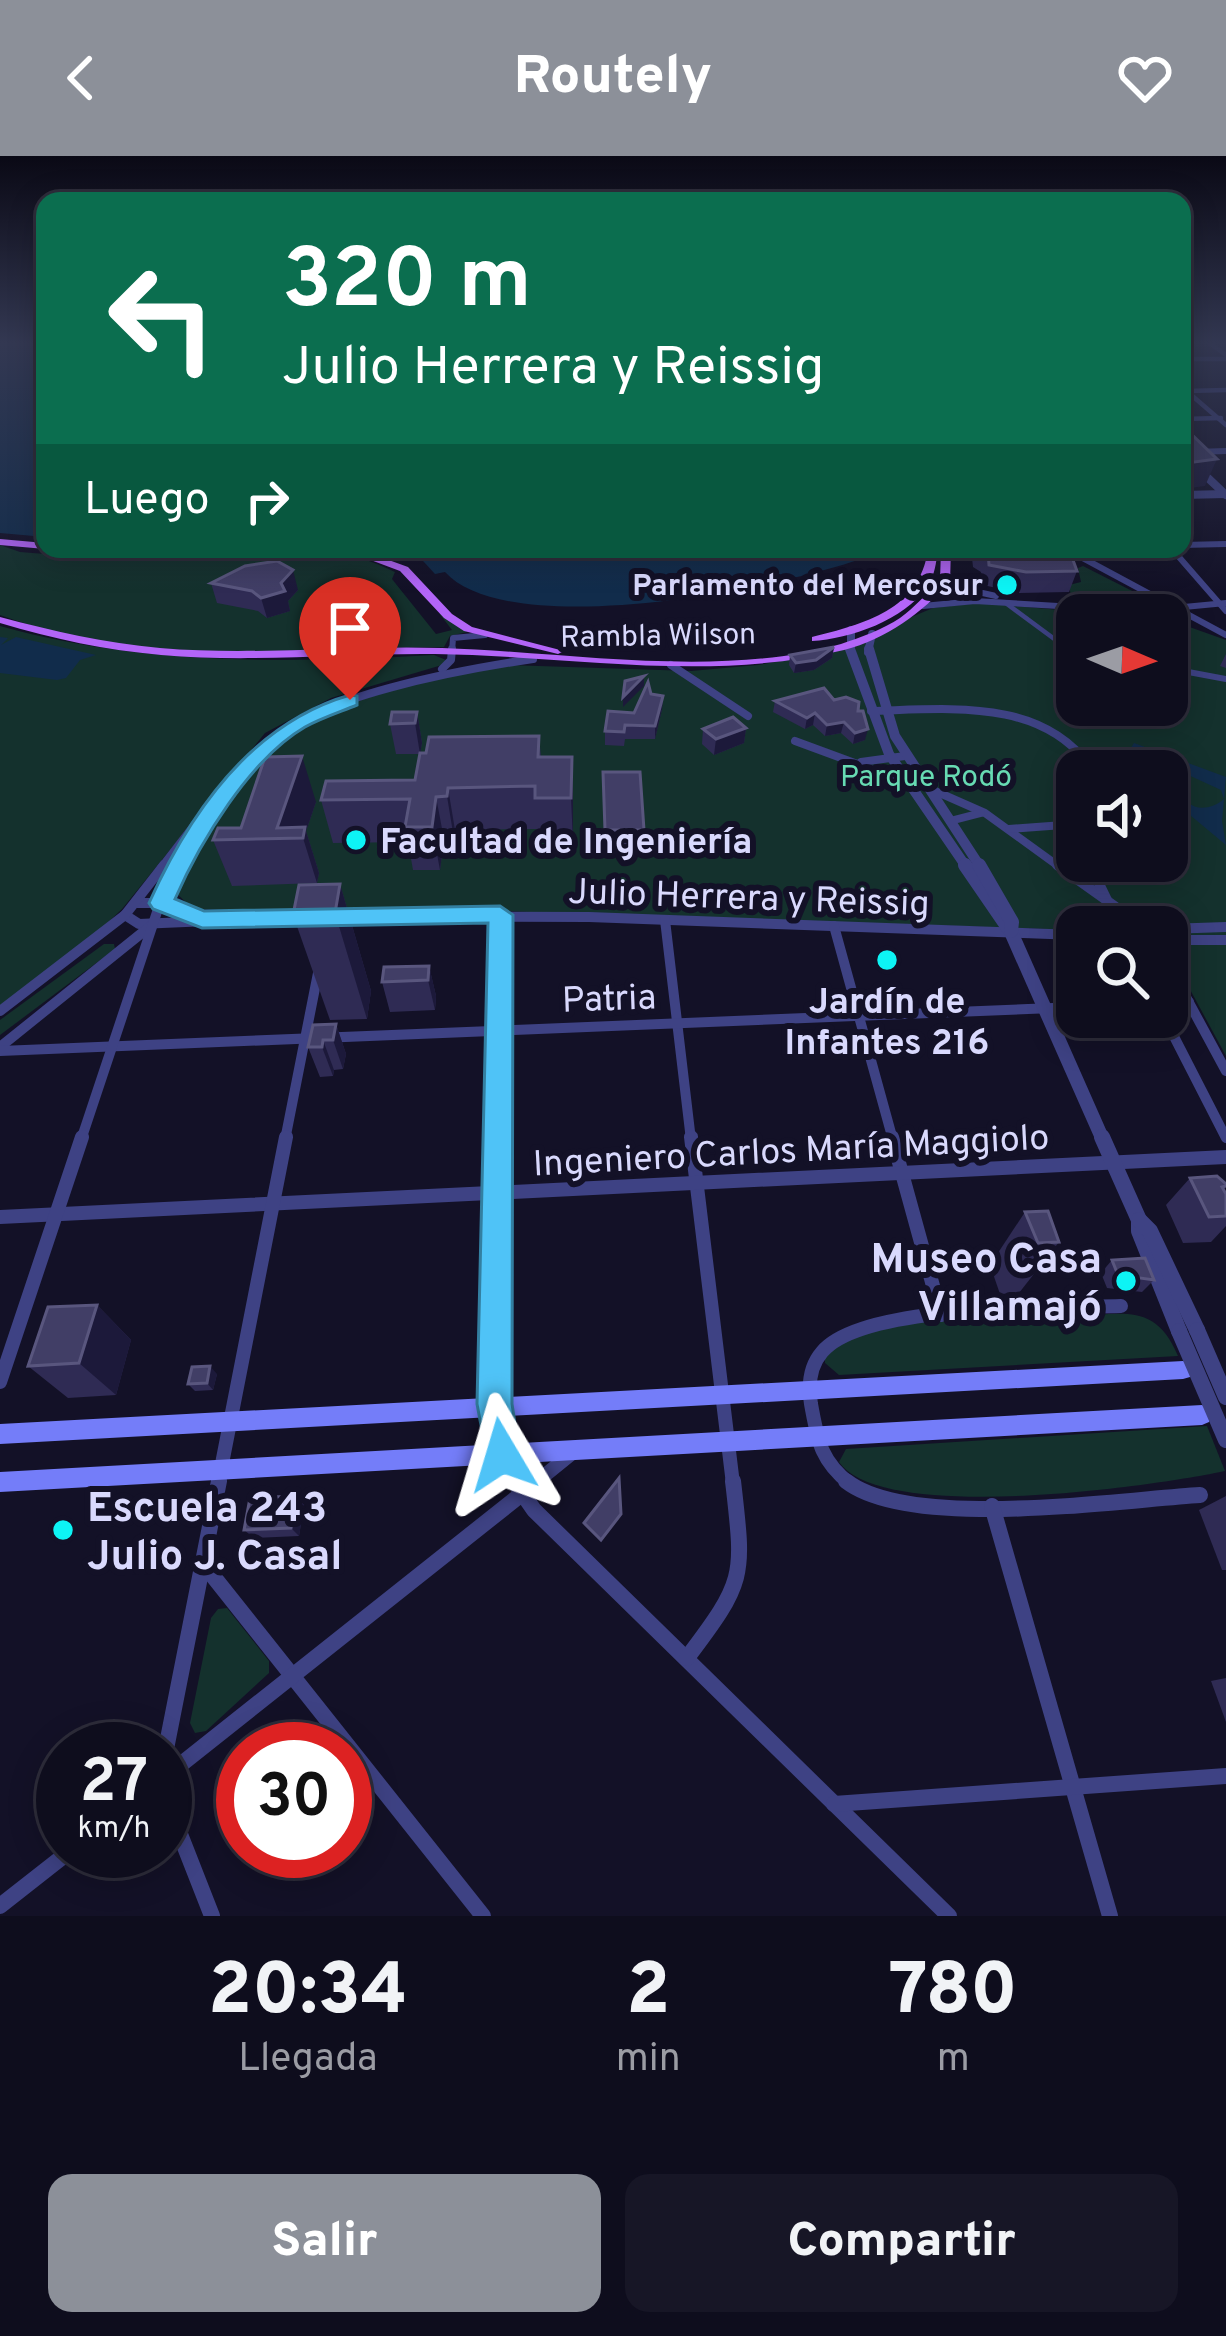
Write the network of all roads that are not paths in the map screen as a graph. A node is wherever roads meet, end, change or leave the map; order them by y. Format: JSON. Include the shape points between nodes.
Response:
{"nodes":[{"id":1,"x":1226,"y":451,"type":"edge"},
{"id":2,"x":1191,"y":452,"type":"edge"},
{"id":3,"x":1191,"y":461,"type":"edge"},
{"id":4,"x":1226,"y":494,"type":"edge"},
{"id":5,"x":1191,"y":495,"type":"edge"},
{"id":6,"x":2,"y":542,"type":"edge"},
{"id":7,"x":1226,"y":544,"type":"edge"},
{"id":8,"x":36,"y":545,"type":"edge"},
{"id":9,"x":1191,"y":545,"type":"edge"},
{"id":10,"x":374,"y":558,"type":"edge"},
{"id":11,"x":932,"y":558,"type":"edge"},
{"id":12,"x":946,"y":558,"type":"edge"},
{"id":13,"x":1068,"y":558,"type":"edge"},
{"id":14,"x":1080,"y":558,"type":"edge"},
{"id":15,"x":1180,"y":558,"type":"edge"},
{"id":16,"x":1069,"y":561,"type":"edge"},
{"id":17,"x":947,"y":575,"type":"junction"},
{"id":18,"x":1137,"y":594,"type":"edge"},
{"id":19,"x":991,"y":598,"type":"junction"},
{"id":20,"x":1040,"y":603,"type":"junction"},
{"id":21,"x":1007,"y":604,"type":"junction"},
{"id":22,"x":1056,"y":604,"type":"edge"},
{"id":23,"x":923,"y":606,"type":"junction"},
{"id":24,"x":1224,"y":606,"type":"edge"},
{"id":25,"x":1188,"y":610,"type":"edge"},
{"id":26,"x":1188,"y":619,"type":"edge"},
{"id":27,"x":0,"y":620,"type":"edge"},
{"id":28,"x":872,"y":634,"type":"junction"},
{"id":29,"x":484,"y":635,"type":"junction"},
{"id":30,"x":1226,"y":635,"type":"edge"},
{"id":31,"x":849,"y":636,"type":"junction"},
{"id":32,"x":1056,"y":640,"type":"edge"},
{"id":33,"x":450,"y":651,"type":"junction"},
{"id":34,"x":533,"y":659,"type":"junction"},
{"id":35,"x":671,"y":665,"type":"junction"},
{"id":36,"x":1188,"y":672,"type":"edge"},
{"id":37,"x":1226,"y":679,"type":"edge"},
{"id":38,"x":878,"y":711,"type":"junction"},
{"id":39,"x":748,"y":716,"type":"dead end"},
{"id":40,"x":795,"y":741,"type":"dead end"},
{"id":41,"x":1079,"y":750,"type":"edge"},
{"id":42,"x":898,"y":757,"type":"junction"},
{"id":43,"x":857,"y":762,"type":"junction"},
{"id":44,"x":909,"y":782,"type":"junction"},
{"id":45,"x":925,"y":786,"type":"junction"},
{"id":46,"x":986,"y":813,"type":"junction"},
{"id":47,"x":950,"y":821,"type":"junction"},
{"id":48,"x":1056,"y":826,"type":"edge"},
{"id":49,"x":1010,"y":829,"type":"junction"},
{"id":50,"x":1097,"y":882,"type":"edge"},
{"id":51,"x":161,"y":903,"type":"junction"},
{"id":52,"x":1106,"y":903,"type":"junction"},
{"id":53,"x":134,"y":904,"type":"junction"},
{"id":54,"x":1108,"y":906,"type":"edge"},
{"id":55,"x":1111,"y":906,"type":"edge"},
{"id":56,"x":125,"y":915,"type":"junction"},
{"id":57,"x":500,"y":915,"type":"junction"},
{"id":58,"x":202,"y":919,"type":"junction"},
{"id":59,"x":665,"y":920,"type":"junction"},
{"id":60,"x":155,"y":921,"type":"junction"},
{"id":61,"x":834,"y":926,"type":"junction"},
{"id":62,"x":1226,"y":927,"type":"edge"},
{"id":63,"x":1188,"y":928,"type":"edge"},
{"id":64,"x":1011,"y":932,"type":"junction"},
{"id":65,"x":102,"y":934,"type":"junction"},
{"id":66,"x":1056,"y":934,"type":"edge"},
{"id":67,"x":1188,"y":940,"type":"edge"},
{"id":68,"x":1226,"y":940,"type":"edge"},
{"id":69,"x":130,"y":946,"type":"junction"},
{"id":70,"x":321,"y":957,"type":"edge"},
{"id":71,"x":1189,"y":1002,"type":"edge"},
{"id":72,"x":1045,"y":1008,"type":"junction"},
{"id":73,"x":1056,"y":1008,"type":"edge"},
{"id":74,"x":0,"y":1011,"type":"edge"},
{"id":75,"x":858,"y":1015,"type":"junction"},
{"id":76,"x":675,"y":1024,"type":"junction"},
{"id":77,"x":497,"y":1031,"type":"junction"},
{"id":78,"x":306,"y":1038,"type":"junction"},
{"id":79,"x":1175,"y":1038,"type":"edge"},
{"id":80,"x":113,"y":1047,"type":"junction"},
{"id":81,"x":0,"y":1049,"type":"edge"},
{"id":82,"x":1226,"y":1071,"type":"edge"},
{"id":83,"x":1226,"y":1138,"type":"edge"},
{"id":84,"x":1226,"y":1157,"type":"edge"},
{"id":85,"x":1114,"y":1162,"type":"junction"},
{"id":86,"x":903,"y":1175,"type":"junction"},
{"id":87,"x":698,"y":1183,"type":"junction"},
{"id":88,"x":499,"y":1193,"type":"junction"},
{"id":89,"x":274,"y":1204,"type":"junction"},
{"id":90,"x":56,"y":1214,"type":"junction"},
{"id":91,"x":0,"y":1217,"type":"edge"},
{"id":92,"x":1121,"y":1306,"type":"dead end"},
{"id":93,"x":941,"y":1315,"type":"junction"},
{"id":94,"x":1188,"y":1330,"type":"junction"},
{"id":95,"x":1184,"y":1370,"type":"dead end"},
{"id":96,"x":0,"y":1382,"type":"edge"},
{"id":97,"x":811,"y":1389,"type":"junction"},
{"id":98,"x":721,"y":1394,"type":"junction"},
{"id":99,"x":1226,"y":1397,"type":"edge"},
{"id":100,"x":494,"y":1404,"type":"junction"},
{"id":101,"x":1202,"y":1415,"type":"dead end"},
{"id":102,"x":233,"y":1420,"type":"junction"},
{"id":103,"x":0,"y":1434,"type":"edge"},
{"id":104,"x":820,"y":1436,"type":"junction"},
{"id":105,"x":1226,"y":1440,"type":"edge"},
{"id":106,"x":727,"y":1442,"type":"junction"},
{"id":107,"x":574,"y":1452,"type":"junction"},
{"id":108,"x":502,"y":1455,"type":"junction"},
{"id":109,"x":224,"y":1470,"type":"junction"},
{"id":110,"x":0,"y":1482,"type":"edge"},
{"id":111,"x":1200,"y":1495,"type":"dead end"},
{"id":112,"x":522,"y":1496,"type":"junction"},
{"id":113,"x":992,"y":1506,"type":"junction"},
{"id":114,"x":205,"y":1565,"type":"junction"},
{"id":115,"x":687,"y":1658,"type":"junction"},
{"id":116,"x":295,"y":1675,"type":"junction"},
{"id":117,"x":172,"y":1722,"type":"edge"},
{"id":118,"x":192,"y":1756,"type":"edge"},
{"id":119,"x":1226,"y":1776,"type":"edge"},
{"id":120,"x":1074,"y":1787,"type":"junction"},
{"id":121,"x":833,"y":1804,"type":"junction"},
{"id":122,"x":192,"y":1865,"type":"edge"},
{"id":123,"x":36,"y":1878,"type":"edge"},
{"id":124,"x":0,"y":1906,"type":"edge"},
{"id":125,"x":212,"y":1916,"type":"edge"},
{"id":126,"x":483,"y":1916,"type":"edge"},
{"id":127,"x":949,"y":1916,"type":"edge"},
{"id":128,"x":1110,"y":1916,"type":"edge"}],
"edges":[{"from":1,"to":2,"type":"street"},
{"from":3,"to":4,"type":"street"},
{"from":4,"to":5,"type":"street"},
{"from":6,"to":8,"type":"main road"},
{"from":7,"to":9,"type":"street"},
{"from":10,"to":29,"type":"main road","name":"Rambla Wilson","via":[[404,569],[454,621]]},
{"from":11,"to":31,"type":"main road","name":"Rambla Wilson","via":[[916,594]]},
{"from":12,"to":17,"type":"main road"},
{"from":13,"to":16,"type":"street"},
{"from":14,"to":18,"type":"street"},
{"from":15,"to":24,"type":"street"},
{"from":17,"to":19,"type":"street"},
{"from":17,"to":23,"type":"main road","name":"Rambla Wilson"},
{"from":19,"to":20,"type":"street"},
{"from":19,"to":21,"type":"street"},
{"from":19,"to":23,"type":"street"},
{"from":20,"to":21,"type":"street"},
{"from":20,"to":22,"type":"street"},
{"from":21,"to":32,"type":"street"},
{"from":23,"to":28,"type":"main road","name":"Rambla Wilson"},
{"from":24,"to":25,"type":"street"},
{"from":26,"to":30,"type":"street"},
{"from":27,"to":33,"type":"main road","name":"Rambla Wilson","via":[[93,644],[205,657]]},
{"from":28,"to":31,"type":"main road","name":"Rambla Wilson"},
{"from":28,"to":38,"type":"street"},
{"from":29,"to":31,"type":"main road","name":"Rambla Wilson","via":[[565,652],[674,656]]},
{"from":29,"to":33,"type":"street","via":[[453,638]]},
{"from":31,"to":35,"type":"main road","name":"Rambla Wilson","via":[[734,662]]},
{"from":31,"to":38,"type":"street"},
{"from":33,"to":34,"type":"main road","name":"Rambla Wilson"},
{"from":33,"to":53,"type":"street","via":[[441,670],[330,703],[270,734]]},
{"from":34,"to":35,"type":"main road","name":"Rambla Wilson"},
{"from":34,"to":51,"type":"street","via":[[448,671],[337,705],[280,734],[182,856]]},
{"from":35,"to":39,"type":"street"},
{"from":36,"to":37,"type":"street"},
{"from":38,"to":41,"type":"street","via":[[969,709],[1033,722]]},
{"from":38,"to":42,"type":"street"},
{"from":40,"to":43,"type":"street"},
{"from":42,"to":43,"type":"street"},
{"from":42,"to":44,"type":"street"},
{"from":42,"to":45,"type":"street"},
{"from":43,"to":44,"type":"street"},
{"from":44,"to":64,"type":"street"},
{"from":45,"to":46,"type":"street"},
{"from":45,"to":47,"type":"street"},
{"from":46,"to":47,"type":"street"},
{"from":46,"to":49,"type":"street"},
{"from":47,"to":64,"type":"street","via":[[998,893]]},
{"from":48,"to":49,"type":"street"},
{"from":49,"to":52,"type":"street"},
{"from":50,"to":52,"type":"street"},
{"from":51,"to":53,"type":"street","name":"Julio Herrera y Reissig"},
{"from":51,"to":58,"type":"street","name":"Julio Herrera y Reissig"},
{"from":51,"to":60,"type":"street"},
{"from":52,"to":54,"type":"street"},
{"from":52,"to":55,"type":"street"},
{"from":53,"to":56,"type":"street"},
{"from":56,"to":60,"type":"street","name":"Julio Herrera y Reissig","via":[[133,923]]},
{"from":56,"to":65,"type":"street"},
{"from":57,"to":58,"type":"street","name":"Julio Herrera y Reissig"},
{"from":57,"to":59,"type":"street","name":"Julio Herrera y Reissig"},
{"from":57,"to":77,"type":"street"},
{"from":58,"to":60,"type":"street","name":"Julio Herrera y Reissig"},
{"from":59,"to":61,"type":"street","name":"Julio Herrera y Reissig"},
{"from":59,"to":76,"type":"street"},
{"from":60,"to":69,"type":"street"},
{"from":60,"to":80,"type":"street"},
{"from":61,"to":64,"type":"street","name":"Julio Herrera y Reissig"},
{"from":61,"to":75,"type":"street"},
{"from":62,"to":63,"type":"street"},
{"from":64,"to":66,"type":"street","name":"Julio Herrera y Reissig"},
{"from":64,"to":72,"type":"street"},
{"from":65,"to":69,"type":"street","via":[[123,935]]},
{"from":65,"to":74,"type":"street"},
{"from":67,"to":68,"type":"street"},
{"from":69,"to":81,"type":"street"},
{"from":70,"to":78,"type":"street"},
{"from":71,"to":82,"type":"street"},
{"from":72,"to":73,"type":"street","name":"Patria"},
{"from":72,"to":75,"type":"street","name":"Patria"},
{"from":72,"to":85,"type":"street"},
{"from":75,"to":76,"type":"street","name":"Patria"},
{"from":75,"to":86,"type":"street"},
{"from":76,"to":77,"type":"street","name":"Patria"},
{"from":76,"to":87,"type":"street"},
{"from":77,"to":78,"type":"street","name":"Patria"},
{"from":77,"to":88,"type":"street"},
{"from":78,"to":80,"type":"street","name":"Patria"},
{"from":78,"to":89,"type":"street"},
{"from":79,"to":83,"type":"street"},
{"from":80,"to":81,"type":"street","name":"Patria"},
{"from":80,"to":90,"type":"street"},
{"from":84,"to":85,"type":"street","name":"Ingeniero Carlos María Maggiolo"},
{"from":85,"to":86,"type":"street","name":"Ingeniero Carlos María Maggiolo"},
{"from":85,"to":94,"type":"street"},
{"from":86,"to":87,"type":"street","name":"Ingeniero Carlos María Maggiolo"},
{"from":86,"to":93,"type":"street"},
{"from":87,"to":88,"type":"street","name":"Ingeniero Carlos María Maggiolo"},
{"from":87,"to":98,"type":"street"},
{"from":88,"to":89,"type":"street","name":"Ingeniero Carlos María Maggiolo"},
{"from":88,"to":100,"type":"street"},
{"from":89,"to":90,"type":"street","name":"Ingeniero Carlos María Maggiolo"},
{"from":89,"to":102,"type":"street"},
{"from":90,"to":91,"type":"street","name":"Ingeniero Carlos María Maggiolo"},
{"from":90,"to":96,"type":"street"},
{"from":92,"to":93,"type":"street"},
{"from":93,"to":97,"type":"street","via":[[842,1335],[812,1365]]},
{"from":94,"to":99,"type":"street","bridge":true},
{"from":94,"to":105,"type":"street","bridge":true},
{"from":95,"to":97,"type":"main road"},
{"from":97,"to":98,"type":"main road"},
{"from":97,"to":104,"type":"street"},
{"from":98,"to":100,"type":"main road"},
{"from":98,"to":106,"type":"street"},
{"from":100,"to":102,"type":"main road"},
{"from":100,"to":108,"type":"street"},
{"from":101,"to":104,"type":"main road"},
{"from":102,"to":103,"type":"main road"},
{"from":102,"to":109,"type":"street"},
{"from":104,"to":106,"type":"main road"},
{"from":104,"to":113,"type":"street","via":[[833,1475],[864,1492],[937,1510]]},
{"from":106,"to":107,"type":"main road"},
{"from":106,"to":115,"type":"street","via":[[740,1574],[731,1600]]},
{"from":107,"to":108,"type":"main road"},
{"from":107,"to":112,"type":"street"},
{"from":108,"to":109,"type":"main road"},
{"from":108,"to":112,"type":"street"},
{"from":109,"to":110,"type":"main road"},
{"from":109,"to":114,"type":"street"},
{"from":111,"to":113,"type":"street"},
{"from":112,"to":115,"type":"street"},
{"from":112,"to":116,"type":"street"},
{"from":113,"to":120,"type":"street"},
{"from":114,"to":116,"type":"street"},
{"from":114,"to":117,"type":"street"},
{"from":115,"to":121,"type":"street"},
{"from":116,"to":118,"type":"street"},
{"from":116,"to":126,"type":"street"},
{"from":119,"to":120,"type":"street"},
{"from":120,"to":121,"type":"street"},
{"from":120,"to":128,"type":"street"},
{"from":121,"to":127,"type":"street"},
{"from":122,"to":125,"type":"street"},
{"from":123,"to":124,"type":"street"}]}
